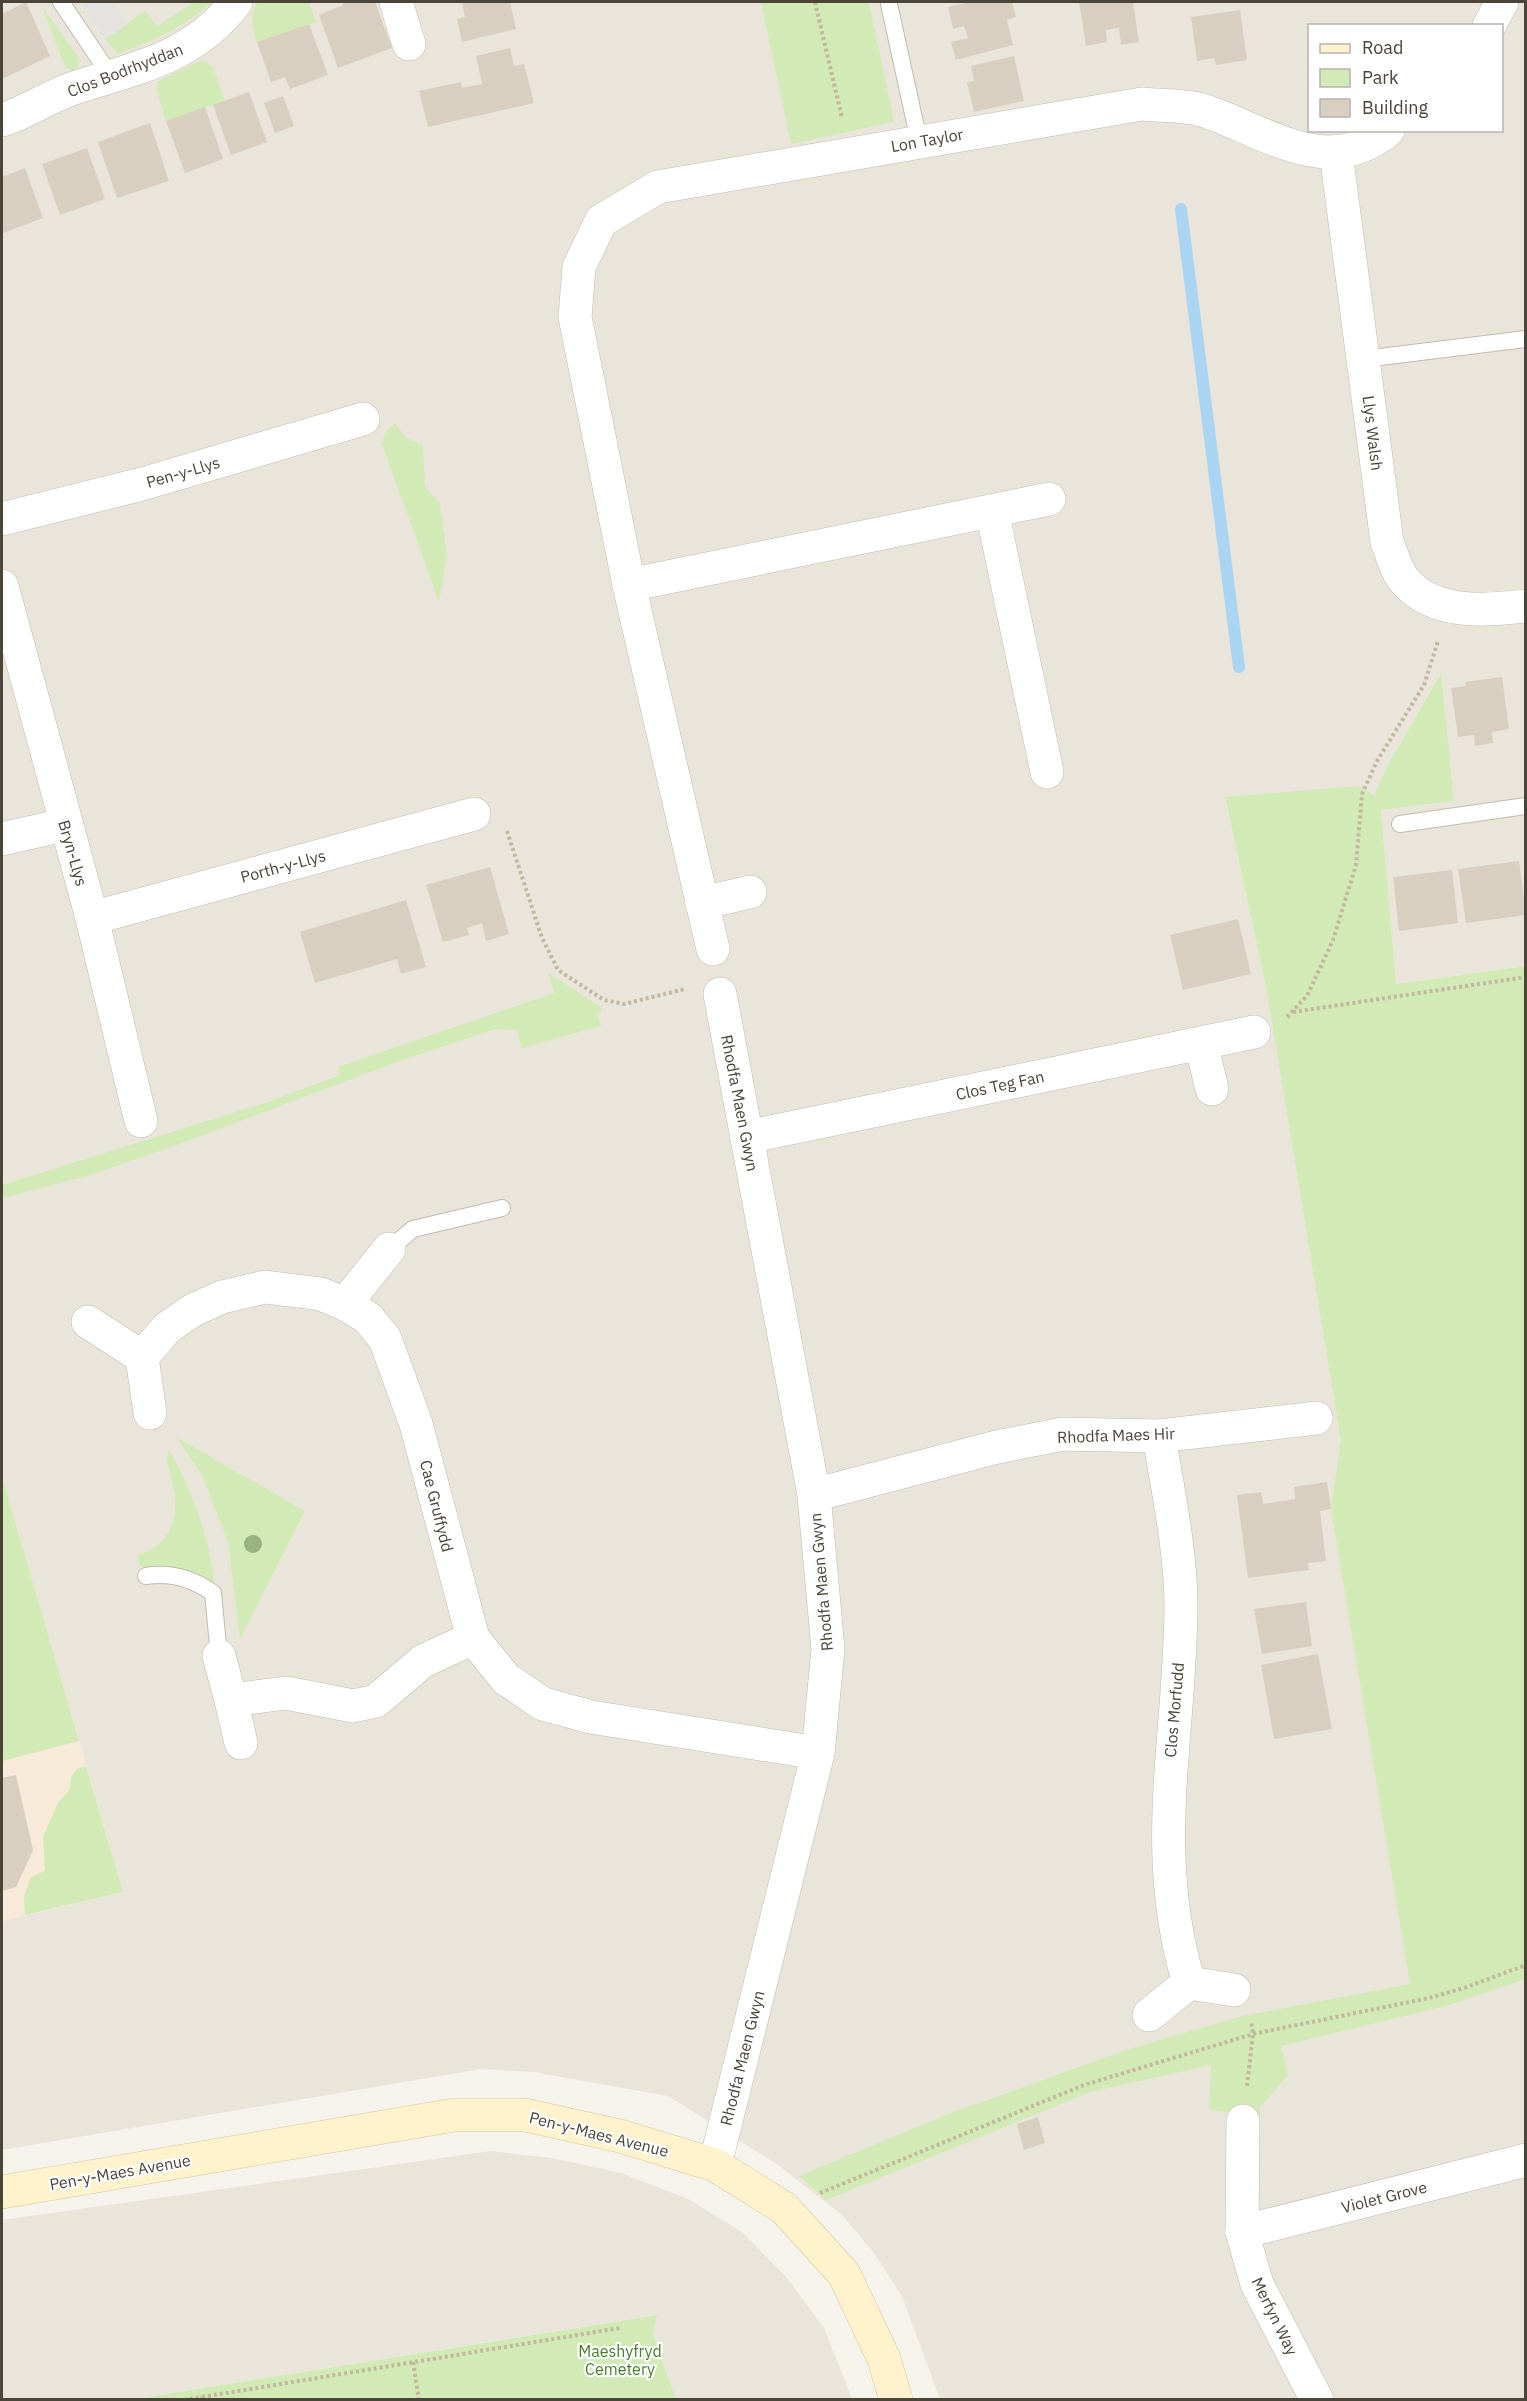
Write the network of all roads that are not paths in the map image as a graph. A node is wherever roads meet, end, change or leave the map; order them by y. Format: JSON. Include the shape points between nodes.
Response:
{"nodes":[{"id":1,"x":61,"y":2,"type":"edge"},
{"id":2,"x":236,"y":2,"type":"edge"},
{"id":3,"x":396,"y":2,"type":"edge"},
{"id":4,"x":1502,"y":2,"type":"edge"},
{"id":5,"x":889,"y":4,"type":"dead end"},
{"id":6,"x":1490,"y":24,"type":"edge"},
{"id":7,"x":409,"y":44,"type":"dead end"},
{"id":8,"x":112,"y":78,"type":"junction"},
{"id":9,"x":2,"y":120,"type":"edge"},
{"id":10,"x":1386,"y":132,"type":"edge"},
{"id":11,"x":919,"y":141,"type":"junction"},
{"id":12,"x":1336,"y":153,"type":"junction"},
{"id":13,"x":1526,"y":339,"type":"edge"},
{"id":14,"x":1364,"y":359,"type":"junction"},
{"id":15,"x":363,"y":419,"type":"dead end"},
{"id":16,"x":1049,"y":499,"type":"dead end"},
{"id":17,"x":992,"y":511,"type":"junction"},
{"id":18,"x":2,"y":519,"type":"edge"},
{"id":19,"x":628,"y":585,"type":"junction"},
{"id":20,"x":2,"y":586,"type":"edge"},
{"id":21,"x":1526,"y":606,"type":"edge"},
{"id":22,"x":1047,"y":772,"type":"dead end"},
{"id":23,"x":1526,"y":806,"type":"edge"},
{"id":24,"x":474,"y":814,"type":"road end"},
{"id":25,"x":1400,"y":824,"type":"dead end"},
{"id":26,"x":64,"y":825,"type":"junction"},
{"id":27,"x":2,"y":839,"type":"edge"},
{"id":28,"x":750,"y":892,"type":"dead end"},
{"id":29,"x":702,"y":903,"type":"junction"},
{"id":30,"x":92,"y":918,"type":"junction"},
{"id":31,"x":713,"y":949,"type":"dead end"},
{"id":32,"x":720,"y":994,"type":"road end"},
{"id":33,"x":1254,"y":1032,"type":"road end"},
{"id":34,"x":1202,"y":1042,"type":"junction"},
{"id":35,"x":1212,"y":1089,"type":"dead end"},
{"id":36,"x":141,"y":1120,"type":"dead end"},
{"id":37,"x":747,"y":1137,"type":"junction"},
{"id":38,"x":502,"y":1208,"type":"dead end"},
{"id":39,"x":389,"y":1249,"type":"joint"},
{"id":40,"x":345,"y":1304,"type":"junction"},
{"id":41,"x":88,"y":1322,"type":"dead end"},
{"id":42,"x":142,"y":1357,"type":"junction"},
{"id":43,"x":150,"y":1413,"type":"dead end"},
{"id":44,"x":1316,"y":1418,"type":"dead end"},
{"id":45,"x":1159,"y":1436,"type":"junction"},
{"id":46,"x":814,"y":1495,"type":"junction"},
{"id":47,"x":146,"y":1576,"type":"dead end"},
{"id":48,"x":473,"y":1638,"type":"junction"},
{"id":49,"x":219,"y":1656,"type":"joint"},
{"id":50,"x":231,"y":1700,"type":"junction"},
{"id":51,"x":241,"y":1743,"type":"dead end"},
{"id":52,"x":818,"y":1753,"type":"junction"},
{"id":53,"x":1189,"y":1983,"type":"junction"},
{"id":54,"x":1234,"y":1990,"type":"dead end"},
{"id":55,"x":1149,"y":2015,"type":"dead end"},
{"id":56,"x":1243,"y":2121,"type":"road end"},
{"id":57,"x":1526,"y":2160,"type":"edge"},
{"id":58,"x":715,"y":2165,"type":"junction"},
{"id":59,"x":2,"y":2192,"type":"edge"},
{"id":60,"x":1242,"y":2232,"type":"junction"},
{"id":61,"x":896,"y":2400,"type":"edge"},
{"id":62,"x":1317,"y":2400,"type":"edge"}],
"edges":[{"from":1,"to":8,"type":"lane"},
{"from":2,"to":8,"type":"street","name":"Clos Bodrhyddan","via":[[198,41]]},
{"from":3,"to":7,"type":"street"},
{"from":4,"to":6,"type":"street"},
{"from":5,"to":11,"type":"lane"},
{"from":8,"to":9,"type":"street","name":"Clos Bodrhyddan","via":[[75,87]]},
{"from":10,"to":12,"type":"street","name":"Lon Taylor","via":[[1374,142]]},
{"from":11,"to":12,"type":"street","name":"Lon Taylor","via":[[1142,104],[1199,109],[1288,146]]},
{"from":11,"to":19,"type":"street","name":"Lon Taylor","via":[[658,187],[601,221],[579,267],[575,318]]},
{"from":12,"to":14,"type":"street","name":"Llys Walsh"},
{"from":13,"to":14,"type":"lane"},
{"from":14,"to":21,"type":"street","name":"Llys Walsh","via":[[1387,542],[1402,579],[1425,599],[1456,608],[1492,610]]},
{"from":15,"to":18,"type":"street","name":"Pen-y-Llys","via":[[142,484]]},
{"from":16,"to":17,"type":"street"},
{"from":17,"to":19,"type":"street"},
{"from":17,"to":22,"type":"street"},
{"from":19,"to":29,"type":"street","name":"Lon Taylor"},
{"from":20,"to":26,"type":"street","name":"Bryn-Llys"},
{"from":23,"to":25,"type":"lane"},
{"from":24,"to":30,"type":"street","name":"Porth-y-Llys"},
{"from":26,"to":27,"type":"street"},
{"from":26,"to":30,"type":"street","name":"Bryn-Llys"},
{"from":28,"to":29,"type":"street"},
{"from":29,"to":31,"type":"street","name":"Lon Taylor"},
{"from":30,"to":36,"type":"street","name":"Bryn-Llys"},
{"from":32,"to":37,"type":"street","name":"Rhodfa Maen Gwyn"},
{"from":33,"to":34,"type":"street","name":"Clos Teg Fan"},
{"from":34,"to":35,"type":"street"},
{"from":34,"to":37,"type":"street","name":"Clos Teg Fan"},
{"from":37,"to":46,"type":"street","name":"Rhodfa Maen Gwyn"},
{"from":38,"to":39,"type":"lane","via":[[413,1229]]},
{"from":39,"to":40,"type":"street"},
{"from":40,"to":42,"type":"street","name":"Cae Gruffydd","via":[[321,1294],[265,1287],[222,1297],[167,1328]]},
{"from":40,"to":48,"type":"street","name":"Cae Gruffydd","via":[[368,1318],[385,1339],[416,1424]]},
{"from":41,"to":42,"type":"street"},
{"from":42,"to":43,"type":"street"},
{"from":44,"to":45,"type":"street","name":"Rhodfa Maes Hir"},
{"from":45,"to":46,"type":"street","name":"Rhodfa Maes Hir","via":[[1063,1434],[997,1447]]},
{"from":45,"to":53,"type":"street","name":"Clos Morfudd","via":[[1181,1605],[1169,1766],[1168,1878],[1176,1941]]},
{"from":46,"to":52,"type":"street","name":"Rhodfa Maen Gwyn","via":[[828,1650]]},
{"from":47,"to":49,"type":"lane","via":[[179,1576],[198,1582],[213,1593]]},
{"from":48,"to":50,"type":"street","via":[[423,1661],[376,1701],[353,1706],[286,1693]]},
{"from":48,"to":52,"type":"street","name":"Cae Gruffydd","via":[[506,1679],[543,1704],[591,1717]]},
{"from":49,"to":50,"type":"street"},
{"from":50,"to":51,"type":"street"},
{"from":52,"to":58,"type":"street","name":"Rhodfa Maen Gwyn"},
{"from":53,"to":54,"type":"street"},
{"from":53,"to":55,"type":"street"},
{"from":56,"to":60,"type":"street","name":"Merfyn Way"},
{"from":57,"to":60,"type":"street","name":"Violet Grove"},
{"from":58,"to":59,"type":"street","name":"Pen-y-Maes Avenue","via":[[620,2136],[525,2115],[454,2115]]},
{"from":58,"to":61,"type":"street","name":"Pen-y-Maes Avenue","via":[[784,2208],[844,2274],[884,2359]]},
{"from":60,"to":62,"type":"street","name":"Merfyn Way","via":[[1257,2284]]}]}
